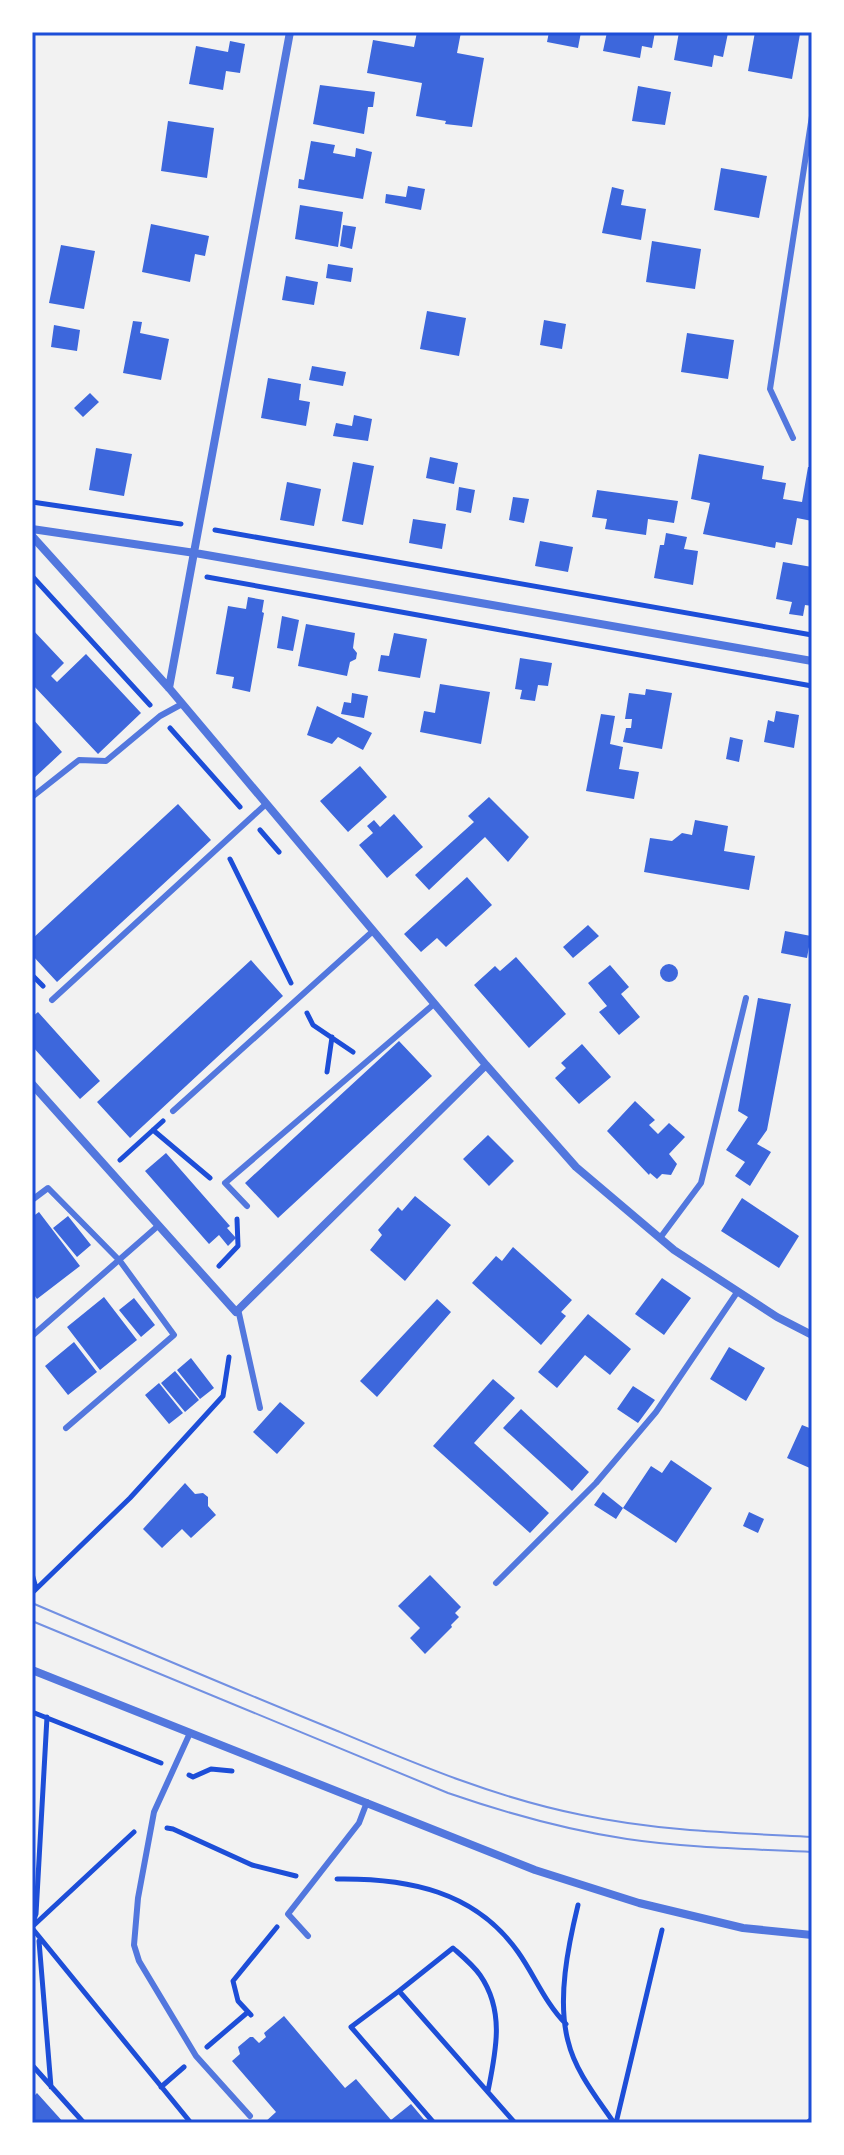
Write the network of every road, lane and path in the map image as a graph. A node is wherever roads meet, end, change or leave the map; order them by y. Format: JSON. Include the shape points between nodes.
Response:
{"nodes":[{"id":1,"x":290,"y":32,"type":"edge"},
{"id":2,"x":812,"y":116,"type":"edge"},
{"id":3,"x":793,"y":438,"type":"dead end"},
{"id":4,"x":32,"y":502,"type":"edge"},
{"id":5,"x":199,"y":527,"type":"junction"},
{"id":6,"x":32,"y":529,"type":"edge"},
{"id":7,"x":32,"y":536,"type":"edge"},
{"id":8,"x":195,"y":553,"type":"junction"},
{"id":9,"x":205,"y":577,"type":"dead end"},
{"id":10,"x":812,"y":635,"type":"edge"},
{"id":11,"x":812,"y":661,"type":"edge"},
{"id":12,"x":812,"y":686,"type":"edge"},
{"id":13,"x":169,"y":688,"type":"junction"},
{"id":14,"x":182,"y":704,"type":"junction"},
{"id":15,"x":32,"y":797,"type":"edge"},
{"id":16,"x":266,"y":804,"type":"junction"},
{"id":17,"x":223,"y":843,"type":"junction"},
{"id":18,"x":373,"y":931,"type":"junction"},
{"id":19,"x":298,"y":998,"type":"junction"},
{"id":20,"x":746,"y":998,"type":"dead end"},
{"id":21,"x":52,"y":1000,"type":"dead end"},
{"id":22,"x":434,"y":1004,"type":"junction"},
{"id":23,"x":332,"y":1037,"type":"junction"},
{"id":24,"x":367,"y":1062,"type":"junction"},
{"id":25,"x":486,"y":1065,"type":"junction"},
{"id":26,"x":32,"y":1084,"type":"edge"},
{"id":27,"x":327,"y":1096,"type":"junction"},
{"id":28,"x":173,"y":1111,"type":"joint"},
{"id":29,"x":153,"y":1130,"type":"junction"},
{"id":30,"x":111,"y":1154,"type":"dead end"},
{"id":31,"x":118,"y":1162,"type":"junction"},
{"id":32,"x":128,"y":1173,"type":"dead end"},
{"id":33,"x":225,"y":1183,"type":"junction"},
{"id":34,"x":32,"y":1200,"type":"edge"},
{"id":35,"x":247,"y":1206,"type":"dead end"},
{"id":36,"x":159,"y":1225,"type":"junction"},
{"id":37,"x":660,"y":1238,"type":"junction"},
{"id":38,"x":230,"y":1254,"type":"dead end"},
{"id":39,"x":120,"y":1261,"type":"junction"},
{"id":40,"x":217,"y":1268,"type":"dead end"},
{"id":41,"x":738,"y":1291,"type":"junction"},
{"id":42,"x":238,"y":1309,"type":"junction"},
{"id":43,"x":812,"y":1335,"type":"edge"},
{"id":44,"x":32,"y":1336,"type":"edge"},
{"id":45,"x":229,"y":1354,"type":"dead end"},
{"id":46,"x":260,"y":1408,"type":"dead end"},
{"id":47,"x":66,"y":1428,"type":"dead end"},
{"id":48,"x":32,"y":1574,"type":"edge"},
{"id":49,"x":496,"y":1583,"type":"dead end"},
{"id":50,"x":34,"y":1591,"type":"edge"},
{"id":51,"x":32,"y":1670,"type":"edge"},
{"id":52,"x":47,"y":1717,"type":"dead end"},
{"id":53,"x":190,"y":1733,"type":"junction"},
{"id":54,"x":367,"y":1802,"type":"junction"},
{"id":55,"x":154,"y":1812,"type":"junction"},
{"id":56,"x":151,"y":1827,"type":"junction"},
{"id":57,"x":316,"y":1878,"type":"junction"},
{"id":58,"x":578,"y":1905,"type":"dead end"},
{"id":59,"x":288,"y":1914,"type":"junction"},
{"id":60,"x":32,"y":1927,"type":"edge"},
{"id":61,"x":662,"y":1930,"type":"dead end"},
{"id":62,"x":812,"y":1935,"type":"edge"},
{"id":63,"x":308,"y":1936,"type":"dead end"},
{"id":64,"x":39,"y":1938,"type":"junction"},
{"id":65,"x":399,"y":1991,"type":"junction"},
{"id":66,"x":566,"y":2024,"type":"junction"},
{"id":67,"x":196,"y":2056,"type":"junction"},
{"id":68,"x":32,"y":2065,"type":"edge"},
{"id":69,"x":51,"y":2087,"type":"junction"},
{"id":70,"x":161,"y":2087,"type":"junction"},
{"id":71,"x":488,"y":2092,"type":"junction"},
{"id":72,"x":250,"y":2116,"type":"dead end"},
{"id":73,"x":812,"y":2119,"type":"edge"},
{"id":74,"x":186,"y":2121,"type":"edge"},
{"id":75,"x":84,"y":2123,"type":"edge"},
{"id":76,"x":434,"y":2123,"type":"edge"},
{"id":77,"x":515,"y":2123,"type":"edge"},
{"id":78,"x":615,"y":2123,"type":"edge"},
{"id":79,"x":807,"y":2123,"type":"edge"}],
"edges":[{"from":1,"to":5,"type":"street"},
{"from":2,"to":3,"type":"lane","via":[[770,389]]},
{"from":4,"to":5,"type":"path"},
{"from":5,"to":8,"type":"street"},
{"from":5,"to":10,"type":"path"},
{"from":6,"to":8,"type":"street"},
{"from":7,"to":13,"type":"street"},
{"from":8,"to":11,"type":"street"},
{"from":8,"to":13,"type":"street"},
{"from":9,"to":12,"type":"path"},
{"from":13,"to":14,"type":"street"},
{"from":14,"to":15,"type":"lane","via":[[106,761],[79,760]]},
{"from":14,"to":16,"type":"street"},
{"from":16,"to":17,"type":"lane"},
{"from":16,"to":18,"type":"street"},
{"from":17,"to":19,"type":"path"},
{"from":17,"to":21,"type":"lane"},
{"from":18,"to":19,"type":"lane"},
{"from":18,"to":22,"type":"street"},
{"from":19,"to":23,"type":"path","via":[[313,1025]]},
{"from":19,"to":28,"type":"lane"},
{"from":20,"to":37,"type":"lane","via":[[701,1183]]},
{"from":22,"to":24,"type":"lane"},
{"from":22,"to":25,"type":"street"},
{"from":23,"to":24,"type":"path"},
{"from":23,"to":27,"type":"path"},
{"from":24,"to":27,"type":"lane"},
{"from":25,"to":37,"type":"street","via":[[576,1167]]},
{"from":25,"to":42,"type":"street"},
{"from":26,"to":36,"type":"street"},
{"from":27,"to":33,"type":"lane"},
{"from":28,"to":29,"type":"path"},
{"from":29,"to":31,"type":"path"},
{"from":29,"to":33,"type":"path","via":[[205,1176]]},
{"from":30,"to":31,"type":"path"},
{"from":31,"to":32,"type":"path"},
{"from":33,"to":35,"type":"lane"},
{"from":34,"to":39,"type":"lane","via":[[48,1188]]},
{"from":36,"to":39,"type":"lane"},
{"from":36,"to":42,"type":"street"},
{"from":37,"to":41,"type":"street"},
{"from":38,"to":40,"type":"path"},
{"from":39,"to":44,"type":"lane"},
{"from":39,"to":47,"type":"lane","via":[[174,1335]]},
{"from":41,"to":43,"type":"street"},
{"from":41,"to":49,"type":"lane","via":[[656,1412],[596,1483]]},
{"from":42,"to":46,"type":"lane"},
{"from":45,"to":50,"type":"path","via":[[223,1396],[130,1498]]},
{"from":48,"to":50,"type":"path"},
{"from":51,"to":53,"type":"street"},
{"from":52,"to":60,"type":"path"},
{"from":53,"to":54,"type":"street"},
{"from":53,"to":55,"type":"lane"},
{"from":54,"to":57,"type":"lane","via":[[359,1823]]},
{"from":54,"to":62,"type":"street","via":[[535,1870],[639,1903],[743,1928]]},
{"from":55,"to":56,"type":"lane"},
{"from":55,"to":60,"type":"path"},
{"from":56,"to":57,"type":"path","via":[[173,1829],[252,1865]]},
{"from":56,"to":67,"type":"lane","via":[[134,1945]]},
{"from":57,"to":59,"type":"lane"},
{"from":57,"to":66,"type":"path","via":[[382,1879],[421,1886],[469,1905],[495,1924]]},
{"from":58,"to":66,"type":"path","via":[[569,1941]]},
{"from":59,"to":63,"type":"lane"},
{"from":59,"to":67,"type":"path","via":[[233,1981],[238,2001],[249,2013]]},
{"from":60,"to":64,"type":"path"},
{"from":61,"to":78,"type":"path"},
{"from":64,"to":69,"type":"path"},
{"from":64,"to":70,"type":"path"},
{"from":65,"to":71,"type":"path"},
{"from":65,"to":71,"type":"path","via":[[453,1948],[479,1973],[495,2004],[497,2045]]},
{"from":65,"to":76,"type":"path","via":[[351,2027]]},
{"from":66,"to":78,"type":"path","via":[[568,2042],[586,2080]]},
{"from":67,"to":70,"type":"path"},
{"from":67,"to":72,"type":"lane"},
{"from":68,"to":69,"type":"path"},
{"from":69,"to":75,"type":"path"},
{"from":70,"to":74,"type":"path"},
{"from":71,"to":77,"type":"path"},
{"from":73,"to":79,"type":"path"}]}
